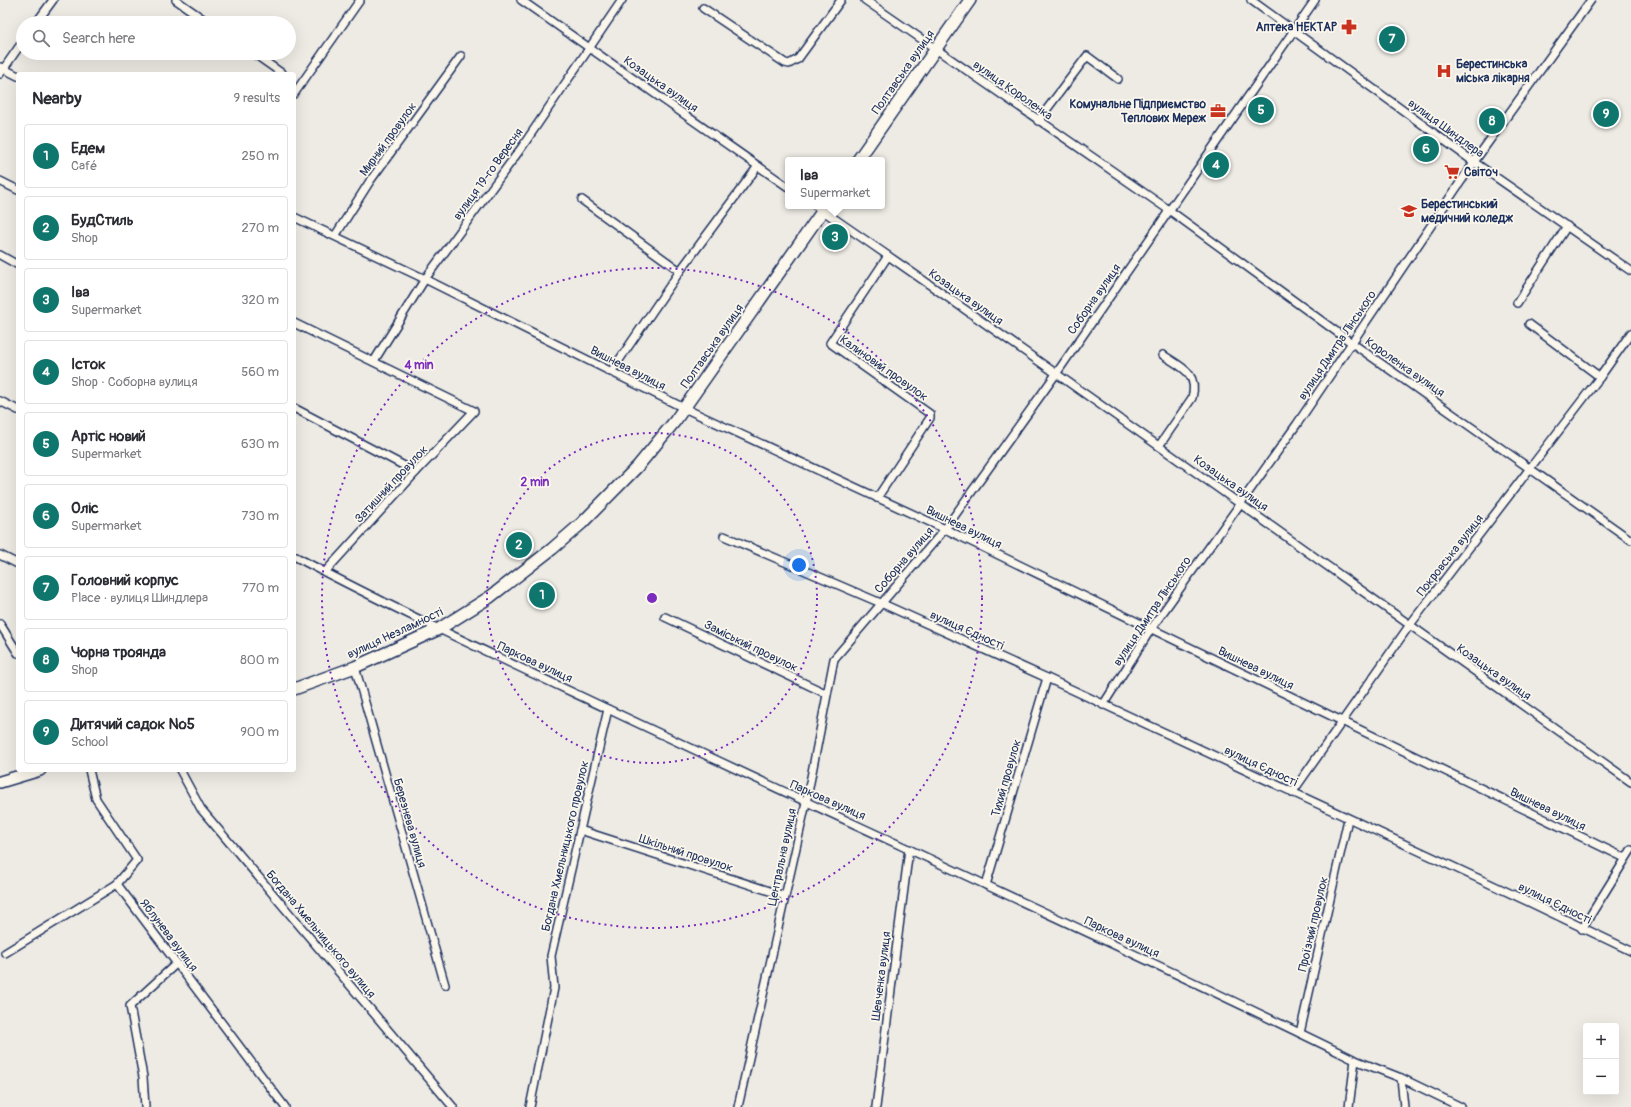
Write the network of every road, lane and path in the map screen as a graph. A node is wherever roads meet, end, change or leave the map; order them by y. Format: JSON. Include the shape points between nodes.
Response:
{"nodes":[{"id":1,"x":53,"y":0,"type":"edge"},
{"id":2,"x":176,"y":0,"type":"edge"},
{"id":3,"x":360,"y":0,"type":"edge"},
{"id":4,"x":521,"y":0,"type":"edge"},
{"id":5,"x":622,"y":0,"type":"edge"},
{"id":6,"x":841,"y":0,"type":"edge"},
{"id":7,"x":865,"y":0,"type":"edge"},
{"id":8,"x":970,"y":0,"type":"edge"},
{"id":9,"x":1251,"y":0,"type":"edge"},
{"id":10,"x":1315,"y":0,"type":"edge"},
{"id":11,"x":1591,"y":0,"type":"edge"},
{"id":12,"x":703,"y":8,"type":"dead end"},
{"id":13,"x":41,"y":16,"type":"edge"},
{"id":14,"x":199,"y":16,"type":"edge"},
{"id":15,"x":1293,"y":30,"type":"junction"},
{"id":16,"x":590,"y":47,"type":"junction"},
{"id":17,"x":935,"y":48,"type":"junction"},
{"id":18,"x":16,"y":51,"type":"edge"},
{"id":19,"x":461,"y":56,"type":"dead end"},
{"id":20,"x":263,"y":60,"type":"edge"},
{"id":21,"x":1,"y":70,"type":"edge"},
{"id":22,"x":280,"y":72,"type":"edge"},
{"id":23,"x":16,"y":75,"type":"edge"},
{"id":24,"x":1118,"y":79,"type":"dead end"},
{"id":25,"x":297,"y":84,"type":"edge"},
{"id":26,"x":1038,"y":121,"type":"junction"},
{"id":27,"x":860,"y":157,"type":"edge"},
{"id":28,"x":1474,"y":162,"type":"junction"},
{"id":29,"x":758,"y":166,"type":"junction"},
{"id":30,"x":0,"y":181,"type":"edge"},
{"id":31,"x":785,"y":185,"type":"edge"},
{"id":32,"x":16,"y":189,"type":"edge"},
{"id":33,"x":582,"y":200,"type":"dead end"},
{"id":34,"x":821,"y":209,"type":"edge"},
{"id":35,"x":823,"y":209,"type":"edge"},
{"id":36,"x":1169,"y":210,"type":"junction"},
{"id":37,"x":296,"y":218,"type":"edge"},
{"id":38,"x":1567,"y":226,"type":"junction"},
{"id":39,"x":335,"y":236,"type":"junction"},
{"id":40,"x":0,"y":255,"type":"edge"},
{"id":41,"x":888,"y":256,"type":"junction"},
{"id":42,"x":16,"y":264,"type":"edge"},
{"id":43,"x":680,"y":271,"type":"junction"},
{"id":44,"x":1631,"y":271,"type":"edge"},
{"id":45,"x":425,"y":279,"type":"junction"},
{"id":46,"x":1517,"y":303,"type":"dead end"},
{"id":47,"x":296,"y":324,"type":"edge"},
{"id":48,"x":1530,"y":324,"type":"dead end"},
{"id":49,"x":1631,"y":334,"type":"edge"},
{"id":50,"x":1352,"y":343,"type":"junction"},
{"id":51,"x":1163,"y":355,"type":"dead end"},
{"id":52,"x":374,"y":361,"type":"junction"},
{"id":53,"x":611,"y":372,"type":"junction"},
{"id":54,"x":1056,"y":374,"type":"junction"},
{"id":55,"x":1600,"y":377,"type":"junction"},
{"id":56,"x":0,"y":401,"type":"edge"},
{"id":57,"x":684,"y":408,"type":"junction"},
{"id":58,"x":16,"y":409,"type":"edge"},
{"id":59,"x":296,"y":409,"type":"edge"},
{"id":60,"x":1159,"y":446,"type":"junction"},
{"id":61,"x":1530,"y":469,"type":"junction"},
{"id":62,"x":416,"y":472,"type":"junction"},
{"id":63,"x":611,"y":496,"type":"joint"},
{"id":64,"x":877,"y":498,"type":"junction"},
{"id":65,"x":1241,"y":503,"type":"junction"},
{"id":66,"x":945,"y":529,"type":"junction"},
{"id":67,"x":724,"y":536,"type":"dead end"},
{"id":68,"x":1631,"y":540,"type":"edge"},
{"id":69,"x":0,"y":555,"type":"edge"},
{"id":70,"x":296,"y":557,"type":"edge"},
{"id":71,"x":16,"y":563,"type":"edge"},
{"id":72,"x":325,"y":572,"type":"junction"},
{"id":73,"x":881,"y":603,"type":"junction"},
{"id":74,"x":665,"y":617,"type":"dead end"},
{"id":75,"x":0,"y":624,"type":"edge"},
{"id":76,"x":1410,"y":626,"type":"junction"},
{"id":77,"x":439,"y":629,"type":"junction"},
{"id":78,"x":1151,"y":630,"type":"junction"},
{"id":79,"x":16,"y":650,"type":"edge"},
{"id":80,"x":355,"y":667,"type":"junction"},
{"id":81,"x":1047,"y":678,"type":"junction"},
{"id":82,"x":296,"y":688,"type":"edge"},
{"id":83,"x":827,"y":694,"type":"junction"},
{"id":84,"x":1103,"y":705,"type":"junction"},
{"id":85,"x":608,"y":709,"type":"junction"},
{"id":86,"x":1341,"y":722,"type":"junction"},
{"id":87,"x":33,"y":772,"type":"edge"},
{"id":88,"x":90,"y":772,"type":"edge"},
{"id":89,"x":181,"y":772,"type":"edge"},
{"id":90,"x":0,"y":782,"type":"edge"},
{"id":91,"x":1631,"y":782,"type":"edge"},
{"id":92,"x":1292,"y":793,"type":"junction"},
{"id":93,"x":806,"y":803,"type":"junction"},
{"id":94,"x":1348,"y":819,"type":"junction"},
{"id":95,"x":580,"y":830,"type":"junction"},
{"id":96,"x":909,"y":848,"type":"junction"},
{"id":97,"x":1631,"y":850,"type":"edge"},
{"id":98,"x":1625,"y":858,"type":"junction"},
{"id":99,"x":117,"y":884,"type":"junction"},
{"id":100,"x":986,"y":885,"type":"junction"},
{"id":101,"x":785,"y":896,"type":"junction"},
{"id":102,"x":1582,"y":929,"type":"junction"},
{"id":103,"x":1631,"y":951,"type":"edge"},
{"id":104,"x":5,"y":953,"type":"dead end"},
{"id":105,"x":176,"y":963,"type":"junction"},
{"id":106,"x":444,"y":985,"type":"dead end"},
{"id":107,"x":1300,"y":1033,"type":"junction"},
{"id":108,"x":1355,"y":1060,"type":"junction"},
{"id":109,"x":1401,"y":1078,"type":"junction"},
{"id":110,"x":145,"y":1107,"type":"edge"},
{"id":111,"x":285,"y":1107,"type":"edge"},
{"id":112,"x":453,"y":1107,"type":"edge"},
{"id":113,"x":530,"y":1107,"type":"edge"},
{"id":114,"x":738,"y":1107,"type":"edge"},
{"id":115,"x":876,"y":1107,"type":"edge"},
{"id":116,"x":1349,"y":1107,"type":"edge"},
{"id":117,"x":1404,"y":1107,"type":"edge"},
{"id":118,"x":1461,"y":1107,"type":"edge"}],
"edges":[{"from":1,"to":13,"type":"street"},
{"from":2,"to":14,"type":"street"},
{"from":3,"to":25,"type":"street"},
{"from":4,"to":16,"type":"street","name":"Козацька вулиця"},
{"from":5,"to":16,"type":"street","name":"вулиця 19-го Вересня"},
{"from":6,"to":12,"type":"street","via":[[798,59],[789,64]]},
{"from":7,"to":17,"type":"street","name":"вулиця Короленка"},
{"from":8,"to":17,"type":"highway","name":"Полтавська вулиця"},
{"from":9,"to":15,"type":"street","name":"вулиця Шиндлера"},
{"from":10,"to":15,"type":"street","name":"Соборна вулиця"},
{"from":11,"to":28,"type":"street","name":"вулиця Дмитра Лінського"},
{"from":15,"to":28,"type":"street","name":"вулиця Шиндлера"},
{"from":15,"to":36,"type":"street","name":"Соборна вулиця"},
{"from":16,"to":29,"type":"street","name":"Козацька вулиця"},
{"from":16,"to":45,"type":"street","name":"вулиця 19-го Вересня","via":[[522,147]]},
{"from":17,"to":26,"type":"street","name":"вулиця Короленка"},
{"from":17,"to":27,"type":"highway","name":"Полтавська вулиця"},
{"from":18,"to":21,"type":"street"},
{"from":19,"to":39,"type":"street","name":"Мирний провулок","via":[[370,181]]},
{"from":20,"to":22,"type":"street"},
{"from":21,"to":23,"type":"street"},
{"from":24,"to":26,"type":"street","via":[[1087,56]]},
{"from":26,"to":36,"type":"street","name":"вулиця Короленка"},
{"from":28,"to":38,"type":"street","name":"вулиця Шиндлера"},
{"from":28,"to":50,"type":"street","name":"вулиця Дмитра Лінського"},
{"from":29,"to":31,"type":"street","name":"Козацька вулиця"},
{"from":29,"to":43,"type":"street"},
{"from":30,"to":32,"type":"street"},
{"from":33,"to":43,"type":"street"},
{"from":34,"to":57,"type":"highway","name":"Полтавська вулиця"},
{"from":35,"to":41,"type":"street","name":"Козацька вулиця"},
{"from":36,"to":50,"type":"street","name":"Короленка вулиця"},
{"from":36,"to":54,"type":"street","name":"Соборна вулиця"},
{"from":37,"to":39,"type":"street","name":"Вишнева вулиця"},
{"from":38,"to":44,"type":"street","name":"вулиця Шиндлера"},
{"from":38,"to":46,"type":"street"},
{"from":39,"to":45,"type":"street","name":"Вишнева вулиця"},
{"from":40,"to":42,"type":"street"},
{"from":41,"to":54,"type":"street","name":"Козацька вулиця"},
{"from":41,"to":64,"type":"street","name":"Калиновий провулок","via":[[830,343],[930,414],[930,418]]},
{"from":43,"to":53,"type":"street"},
{"from":45,"to":52,"type":"street","name":"вулиця 19-го Вересня"},
{"from":45,"to":53,"type":"street","name":"Вишнева вулиця"},
{"from":47,"to":52,"type":"street"},
{"from":48,"to":55,"type":"street"},
{"from":49,"to":55,"type":"street","name":"Покровська вулиця"},
{"from":50,"to":61,"type":"street","name":"Короленка вулиця"},
{"from":50,"to":65,"type":"street","name":"вулиця Дмитра Лінського"},
{"from":51,"to":60,"type":"street","via":[[1188,372],[1194,381],[1194,389],[1192,398]]},
{"from":52,"to":62,"type":"street","name":"Затишний провулок","via":[[474,411]]},
{"from":53,"to":57,"type":"street","name":"Вишнева вулиця"},
{"from":54,"to":60,"type":"street","name":"Козацька вулиця"},
{"from":54,"to":66,"type":"street","name":"Соборна вулиця"},
{"from":55,"to":61,"type":"street","name":"Покровська вулиця"},
{"from":56,"to":58,"type":"street"},
{"from":57,"to":63,"type":"highway","name":"Полтавська вулиця"},
{"from":57,"to":64,"type":"street","name":"Вишнева вулиця"},
{"from":59,"to":62,"type":"street"},
{"from":60,"to":65,"type":"street","name":"Козацька вулиця"},
{"from":61,"to":68,"type":"street","name":"Короленка вулиця"},
{"from":61,"to":76,"type":"street","name":"Покровська вулиця"},
{"from":62,"to":72,"type":"street","name":"Затишний провулок"},
{"from":63,"to":77,"type":"highway","name":"вулиця Незламності","via":[[521,574]]},
{"from":64,"to":66,"type":"street","name":"Вишнева вулиця"},
{"from":65,"to":76,"type":"street","name":"Козацька вулиця"},
{"from":65,"to":78,"type":"street","name":"вулиця Дмитра Лінського"},
{"from":66,"to":73,"type":"street","name":"Соборна вулиця"},
{"from":66,"to":78,"type":"street","name":"Вишнева вулиця"},
{"from":67,"to":73,"type":"street","name":"вулиця Єдності"},
{"from":69,"to":71,"type":"street"},
{"from":70,"to":72,"type":"street","name":"Паркова вулиця"},
{"from":72,"to":77,"type":"street","name":"Паркова вулиця"},
{"from":73,"to":81,"type":"street","name":"вулиця Єдності"},
{"from":73,"to":83,"type":"street","name":"Центральна вулиця","via":[[834,660]]},
{"from":74,"to":83,"type":"street","name":"Заміський провулок"},
{"from":75,"to":79,"type":"street"},
{"from":76,"to":86,"type":"street","name":"Покровська вулиця"},
{"from":76,"to":91,"type":"street","name":"Козацька вулиця"},
{"from":77,"to":80,"type":"highway","name":"вулиця Незламності"},
{"from":77,"to":85,"type":"street","name":"Паркова вулиця"},
{"from":78,"to":84,"type":"street","name":"вулиця Дмитра Лінського"},
{"from":78,"to":86,"type":"street","name":"Вишнева вулиця"},
{"from":80,"to":82,"type":"highway","name":"вулиця Незламності"},
{"from":80,"to":106,"type":"street","name":"Березнева вулиця"},
{"from":81,"to":84,"type":"street","name":"вулиця Єдності"},
{"from":81,"to":100,"type":"street","name":"Тихий провулок"},
{"from":83,"to":93,"type":"street","name":"Центральна вулиця"},
{"from":84,"to":92,"type":"street","name":"вулиця Єдності"},
{"from":85,"to":93,"type":"street","name":"Паркова вулиця"},
{"from":85,"to":95,"type":"street","name":"Богдана Хмельницького провулок"},
{"from":86,"to":92,"type":"street","name":"Покровська вулиця"},
{"from":86,"to":98,"type":"street","name":"Вишнева вулиця"},
{"from":87,"to":90,"type":"highway"},
{"from":88,"to":99,"type":"street","via":[[96,798],[137,860]]},
{"from":89,"to":112,"type":"street","name":"Богдана Хмельницького вулиця","via":[[201,809]]},
{"from":92,"to":94,"type":"street","name":"вулиця Єдності"},
{"from":93,"to":96,"type":"street","name":"Паркова вулиця"},
{"from":93,"to":101,"type":"street","name":"Центральна вулиця"},
{"from":94,"to":102,"type":"street","name":"вулиця Єдності"},
{"from":94,"to":107,"type":"street","name":"Проїзний провулок"},
{"from":95,"to":101,"type":"street","name":"Шкільний провулок"},
{"from":95,"to":113,"type":"street","name":"Богдана Хмельницького провулок","via":[[551,956],[554,988]]},
{"from":96,"to":100,"type":"street","name":"Паркова вулиця"},
{"from":96,"to":115,"type":"street","name":"Шевченка вулиця"},
{"from":97,"to":98,"type":"street"},
{"from":98,"to":102,"type":"street"},
{"from":99,"to":104,"type":"street"},
{"from":99,"to":105,"type":"street","name":"Яблунева вулиця"},
{"from":100,"to":107,"type":"street","name":"Паркова вулиця"},
{"from":101,"to":114,"type":"street","name":"Центральна вулиця"},
{"from":102,"to":103,"type":"street","name":"вулиця Єдності"},
{"from":105,"to":110,"type":"street","via":[[130,1006]]},
{"from":105,"to":111,"type":"street","name":"Яблунева вулиця"},
{"from":107,"to":108,"type":"street","name":"Паркова вулиця"},
{"from":108,"to":109,"type":"street","name":"Паркова вулиця"},
{"from":108,"to":116,"type":"street"},
{"from":109,"to":117,"type":"street"},
{"from":109,"to":118,"type":"street","name":"Паркова вулиця"}]}
